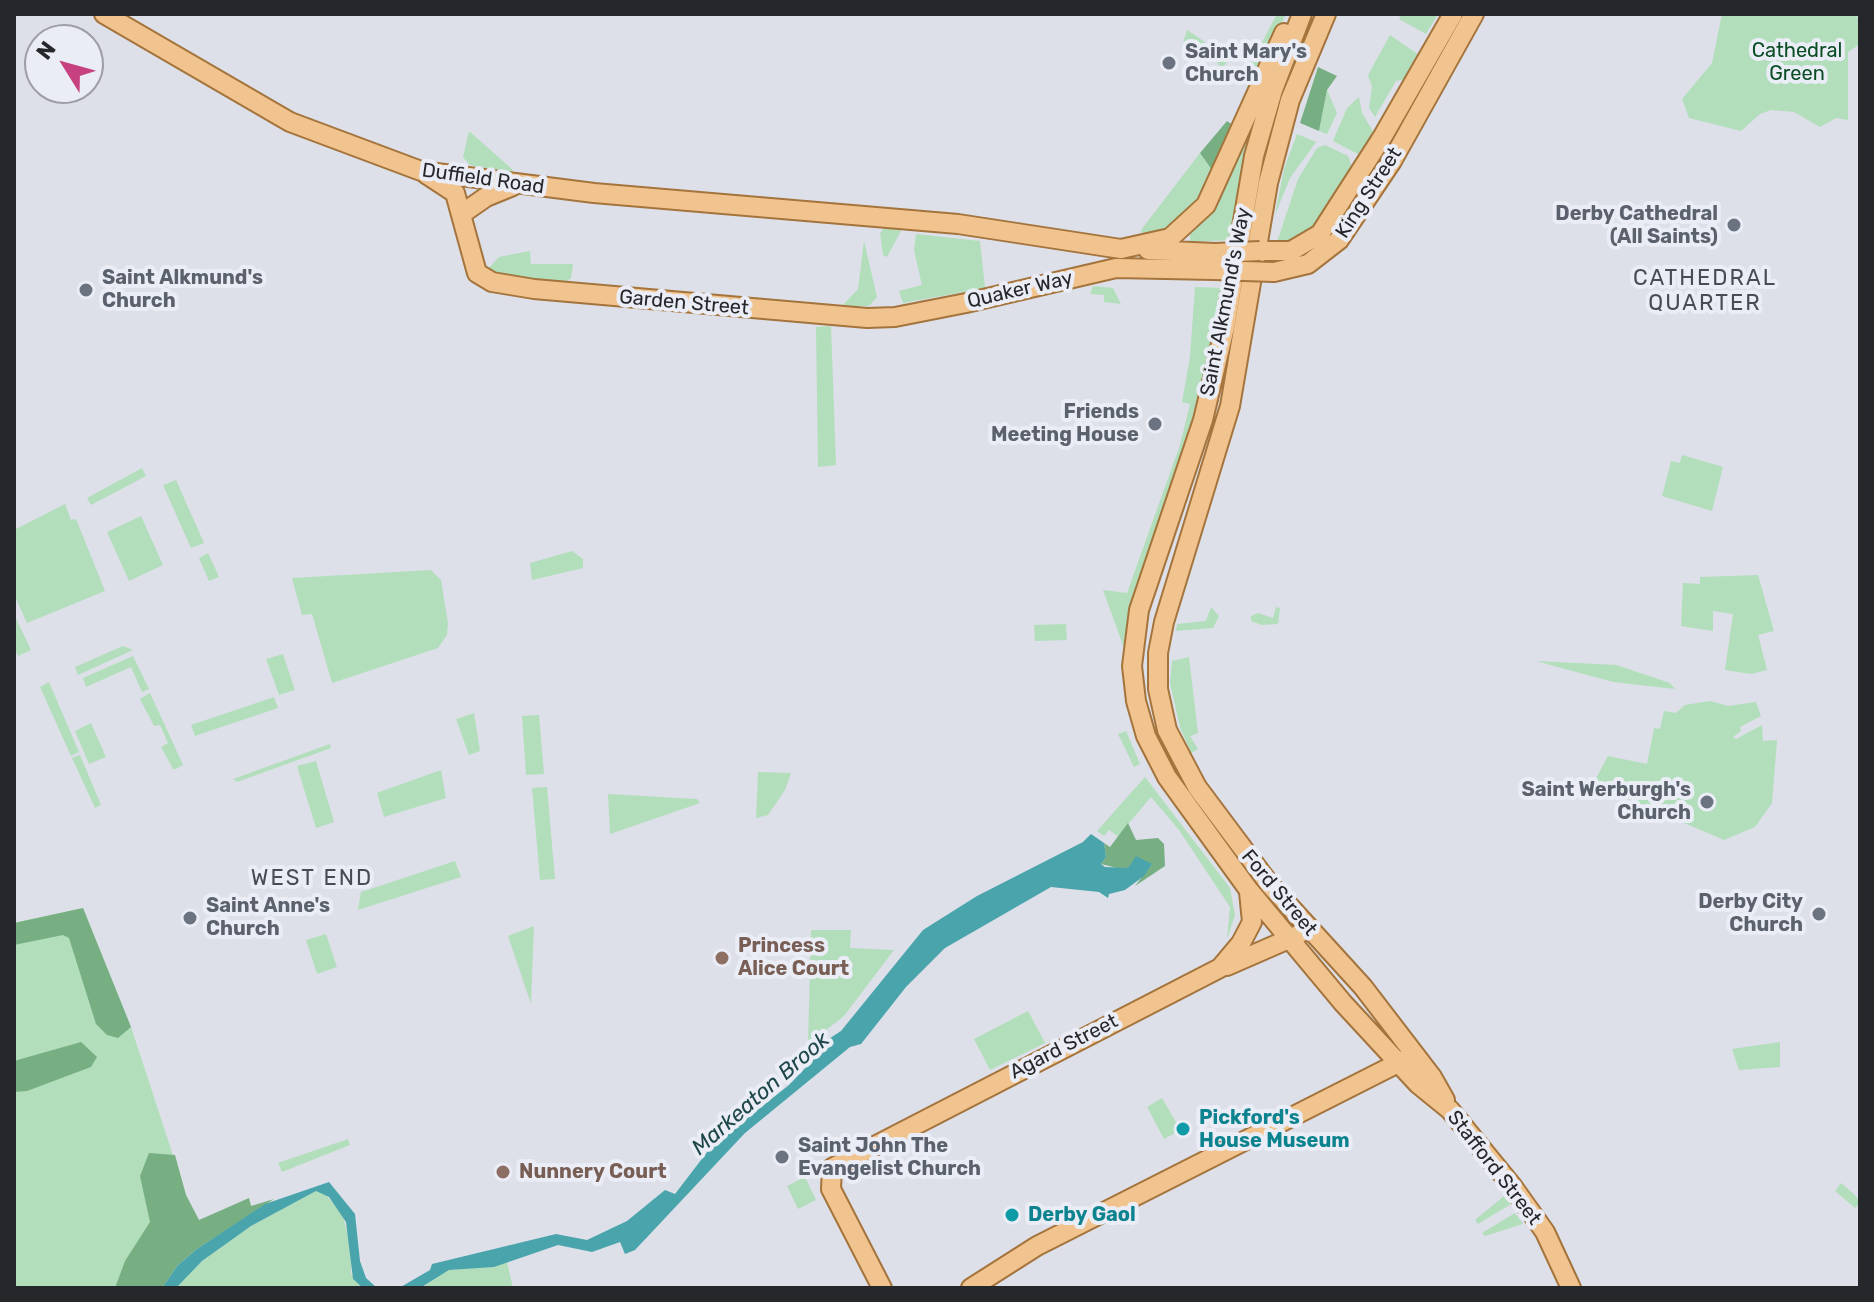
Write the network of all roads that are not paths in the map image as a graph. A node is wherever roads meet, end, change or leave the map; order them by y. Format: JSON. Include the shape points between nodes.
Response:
{"nodes":[{"id":1,"x":104,"y":14,"type":"edge"},
{"id":2,"x":1295,"y":14,"type":"edge"},
{"id":3,"x":1302,"y":14,"type":"edge"},
{"id":4,"x":1326,"y":14,"type":"edge"},
{"id":5,"x":1453,"y":14,"type":"edge"},
{"id":6,"x":1474,"y":14,"type":"edge"},
{"id":7,"x":421,"y":171,"type":"junction"},
{"id":8,"x":516,"y":185,"type":"junction"},
{"id":9,"x":463,"y":213,"type":"junction"},
{"id":10,"x":1133,"y":249,"type":"junction"},
{"id":11,"x":1215,"y":261,"type":"junction"},
{"id":12,"x":1149,"y":266,"type":"joint"},
{"id":13,"x":891,"y":317,"type":"joint"},
{"id":14,"x":1208,"y":477,"type":"junction"},
{"id":15,"x":1158,"y":653,"type":"joint"},
{"id":16,"x":1133,"y":657,"type":"junction"},
{"id":17,"x":1144,"y":730,"type":"joint"},
{"id":18,"x":1248,"y":889,"type":"junction"},
{"id":19,"x":1314,"y":936,"type":"junction"},
{"id":20,"x":1287,"y":939,"type":"junction"},
{"id":21,"x":1220,"y":968,"type":"junction"},
{"id":22,"x":1406,"y":1059,"type":"junction"},
{"id":23,"x":882,"y":1288,"type":"edge"},
{"id":24,"x":971,"y":1288,"type":"edge"},
{"id":25,"x":1571,"y":1288,"type":"edge"}],
"edges":[{"from":1,"to":7,"type":"main road","name":"Duffield Road","via":[[290,122]]},
{"from":2,"to":10,"type":"main road","name":"Saint Alkmund's Way","via":[[1206,205],[1170,238]]},
{"from":3,"to":16,"type":"main road","name":"Saint Alkmund's Way","via":[[1260,132],[1219,359],[1145,591]]},
{"from":4,"to":14,"type":"main road","name":"Saint Alkmund's Way","via":[[1290,100],[1268,183],[1230,406]]},
{"from":5,"to":11,"type":"main road","bridge":true,"via":[[1320,234],[1304,246]]},
{"from":6,"to":11,"type":"main road","name":"King Street","bridge":true,"via":[[1392,161],[1339,240],[1317,260],[1274,272]]},
{"from":7,"to":8,"type":"main road","name":"Duffield Road"},
{"from":7,"to":9,"type":"main road","via":[[452,190]]},
{"from":8,"to":9,"type":"main road"},
{"from":8,"to":10,"type":"main road","name":"Duffield Road","via":[[899,217]]},
{"from":9,"to":13,"type":"main road","name":"Garden Street","via":[[472,262],[492,282],[607,297]]},
{"from":10,"to":11,"type":"main road"},
{"from":11,"to":12,"type":"main road","name":"King Street"},
{"from":12,"to":13,"type":"main road","name":"Quaker Way","via":[[1116,268]]},
{"from":14,"to":15,"type":"main road","name":"Saint Alkmund's Way"},
{"from":14,"to":16,"type":"main road","via":[[1191,493]]},
{"from":15,"to":19,"type":"main road","name":"Ford Street","via":[[1165,724],[1189,775],[1258,871]]},
{"from":16,"to":17,"type":"main road","name":"Saint Alkmund's Way","via":[[1132,679]]},
{"from":17,"to":18,"type":"main road","name":"Ford Street","via":[[1167,777]]},
{"from":18,"to":20,"type":"main road","name":"Ford Street"},
{"from":18,"to":21,"type":"main road","name":"Agard Street","via":[[1252,922]]},
{"from":19,"to":20,"type":"main road"},
{"from":19,"to":22,"type":"main road","name":"Ford Street","via":[[1363,987]]},
{"from":20,"to":21,"type":"main road"},
{"from":20,"to":22,"type":"main road","name":"Ford Street"},
{"from":21,"to":23,"type":"main road","name":"Agard Street","via":[[836,1164],[830,1172],[831,1189]]},
{"from":22,"to":24,"type":"main road","via":[[1037,1246]]},
{"from":22,"to":25,"type":"main road","name":"Stafford Street","via":[[1525,1201]]}]}
